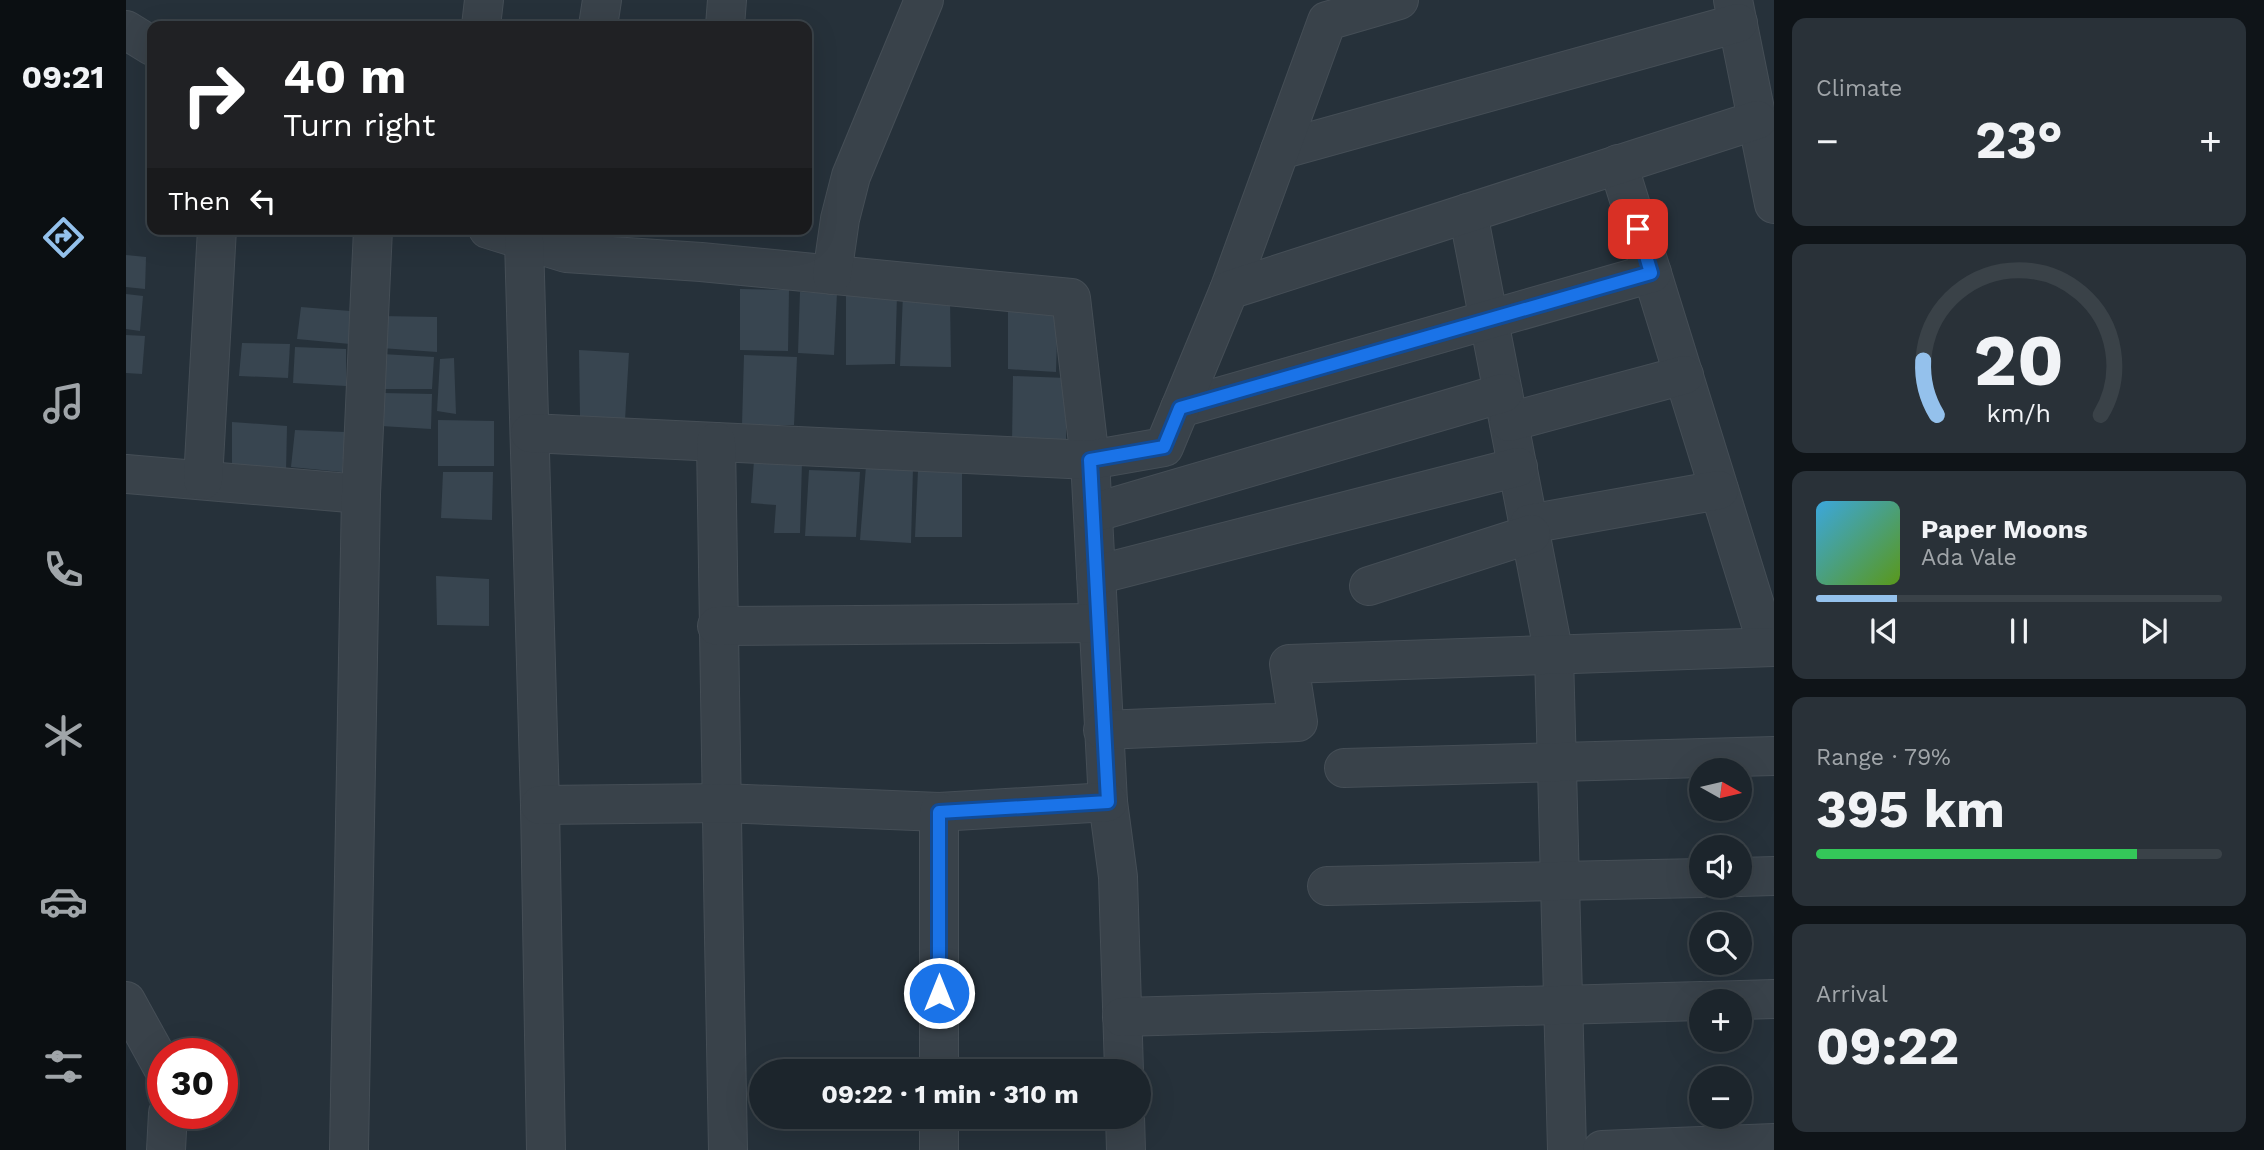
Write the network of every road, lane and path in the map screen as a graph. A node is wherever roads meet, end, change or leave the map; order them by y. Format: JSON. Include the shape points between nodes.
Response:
{"nodes":[{"id":1,"x":484,"y":0,"type":"edge"},
{"id":2,"x":602,"y":0,"type":"edge"},
{"id":3,"x":727,"y":0,"type":"edge"},
{"id":4,"x":924,"y":0,"type":"edge"},
{"id":5,"x":1399,"y":0,"type":"edge"},
{"id":6,"x":482,"y":21,"type":"edge"},
{"id":7,"x":599,"y":21,"type":"edge"},
{"id":8,"x":725,"y":21,"type":"edge"},
{"id":9,"x":1746,"y":25,"type":"edge"},
{"id":10,"x":126,"y":30,"type":"edge"},
{"id":11,"x":147,"y":43,"type":"edge"},
{"id":12,"x":1757,"y":120,"type":"junction"},
{"id":13,"x":1280,"y":150,"type":"junction"},
{"id":14,"x":1618,"y":164,"type":"junction"},
{"id":15,"x":1773,"y":193,"type":"edge"},
{"id":16,"x":1468,"y":213,"type":"junction"},
{"id":17,"x":217,"y":235,"type":"edge"},
{"id":18,"x":373,"y":235,"type":"edge"},
{"id":19,"x":506,"y":235,"type":"edge"},
{"id":20,"x":524,"y":241,"type":"junction"},
{"id":21,"x":568,"y":241,"type":"edge"},
{"id":22,"x":703,"y":246,"type":"edge"},
{"id":23,"x":1651,"y":273,"type":"junction"},
{"id":24,"x":832,"y":275,"type":"junction"},
{"id":25,"x":1229,"y":290,"type":"junction"},
{"id":26,"x":1489,"y":318,"type":"junction"},
{"id":27,"x":1684,"y":376,"type":"junction"},
{"id":28,"x":1506,"y":407,"type":"junction"},
{"id":29,"x":1180,"y":408,"type":"junction"},
{"id":30,"x":530,"y":433,"type":"junction"},
{"id":31,"x":716,"y":442,"type":"junction"},
{"id":32,"x":1090,"y":460,"type":"junction"},
{"id":33,"x":1518,"y":467,"type":"junction"},
{"id":34,"x":126,"y":474,"type":"edge"},
{"id":35,"x":203,"y":480,"type":"junction"},
{"id":36,"x":1719,"y":490,"type":"junction"},
{"id":37,"x":361,"y":494,"type":"junction"},
{"id":38,"x":1093,"y":513,"type":"junction"},
{"id":39,"x":1530,"y":529,"type":"junction"},
{"id":40,"x":1096,"y":575,"type":"junction"},
{"id":41,"x":1369,"y":586,"type":"dead end"},
{"id":42,"x":1098,"y":623,"type":"junction"},
{"id":43,"x":717,"y":626,"type":"junction"},
{"id":44,"x":1771,"y":647,"type":"edge"},
{"id":45,"x":1554,"y":655,"type":"junction"},
{"id":46,"x":1103,"y":730,"type":"junction"},
{"id":47,"x":1774,"y":756,"type":"edge"},
{"id":48,"x":1557,"y":763,"type":"junction"},
{"id":49,"x":1344,"y":768,"type":"dead end"},
{"id":50,"x":1108,"y":802,"type":"junction"},
{"id":51,"x":723,"y":803,"type":"junction"},
{"id":52,"x":540,"y":805,"type":"junction"},
{"id":53,"x":939,"y":812,"type":"junction"},
{"id":54,"x":1774,"y":876,"type":"edge"},
{"id":55,"x":1752,"y":877,"type":"edge"},
{"id":56,"x":1689,"y":878,"type":"edge"},
{"id":57,"x":1560,"y":882,"type":"junction"},
{"id":58,"x":1327,"y":886,"type":"dead end"},
{"id":59,"x":1774,"y":999,"type":"edge"},
{"id":60,"x":1752,"y":1000,"type":"edge"},
{"id":61,"x":126,"y":1001,"type":"edge"},
{"id":62,"x":1689,"y":1001,"type":"edge"},
{"id":63,"x":1563,"y":1006,"type":"junction"},
{"id":64,"x":1122,"y":1017,"type":"junction"},
{"id":65,"x":147,"y":1039,"type":"edge"},
{"id":66,"x":939,"y":1059,"type":"edge"},
{"id":67,"x":1124,"y":1059,"type":"edge"},
{"id":68,"x":167,"y":1129,"type":"edge"},
{"id":69,"x":939,"y":1129,"type":"edge"},
{"id":70,"x":1125,"y":1129,"type":"edge"},
{"id":71,"x":1774,"y":1143,"type":"edge"},
{"id":72,"x":166,"y":1150,"type":"edge"},
{"id":73,"x":349,"y":1150,"type":"edge"},
{"id":74,"x":546,"y":1150,"type":"edge"},
{"id":75,"x":727,"y":1150,"type":"edge"},
{"id":76,"x":939,"y":1150,"type":"edge"},
{"id":77,"x":1126,"y":1150,"type":"edge"},
{"id":78,"x":1567,"y":1150,"type":"edge"},
{"id":79,"x":1602,"y":1150,"type":"edge"}],
"edges":[{"from":1,"to":6,"type":"street"},
{"from":2,"to":7,"type":"street"},
{"from":3,"to":8,"type":"street"},
{"from":4,"to":24,"type":"street","via":[[851,176]]},
{"from":5,"to":13,"type":"street","via":[[1326,21]]},
{"from":9,"to":12,"type":"street"},
{"from":9,"to":13,"type":"street"},
{"from":10,"to":11,"type":"street"},
{"from":12,"to":14,"type":"street"},
{"from":12,"to":15,"type":"street"},
{"from":13,"to":25,"type":"street"},
{"from":14,"to":16,"type":"street"},
{"from":14,"to":23,"type":"street"},
{"from":16,"to":25,"type":"street"},
{"from":16,"to":26,"type":"street"},
{"from":17,"to":35,"type":"street"},
{"from":18,"to":37,"type":"street"},
{"from":19,"to":20,"type":"street"},
{"from":20,"to":21,"type":"street"},
{"from":20,"to":30,"type":"street"},
{"from":21,"to":22,"type":"street"},
{"from":22,"to":24,"type":"street"},
{"from":23,"to":26,"type":"street"},
{"from":23,"to":27,"type":"street"},
{"from":24,"to":32,"type":"street","via":[[1071,298]]},
{"from":25,"to":29,"type":"street"},
{"from":26,"to":28,"type":"street"},
{"from":26,"to":29,"type":"street"},
{"from":27,"to":28,"type":"street"},
{"from":27,"to":36,"type":"street"},
{"from":28,"to":33,"type":"street"},
{"from":28,"to":38,"type":"street"},
{"from":29,"to":32,"type":"street","via":[[1164,447]]},
{"from":30,"to":31,"type":"street"},
{"from":30,"to":52,"type":"street"},
{"from":31,"to":32,"type":"street"},
{"from":31,"to":43,"type":"street"},
{"from":32,"to":38,"type":"street"},
{"from":33,"to":39,"type":"street"},
{"from":33,"to":40,"type":"street"},
{"from":34,"to":35,"type":"street"},
{"from":35,"to":37,"type":"street"},
{"from":36,"to":39,"type":"street"},
{"from":36,"to":44,"type":"street"},
{"from":37,"to":73,"type":"street"},
{"from":38,"to":40,"type":"street"},
{"from":39,"to":41,"type":"street"},
{"from":39,"to":45,"type":"street"},
{"from":40,"to":42,"type":"street"},
{"from":42,"to":43,"type":"street"},
{"from":42,"to":46,"type":"street"},
{"from":43,"to":51,"type":"street"},
{"from":44,"to":45,"type":"street"},
{"from":45,"to":46,"type":"street","via":[[1289,664],[1298,722]]},
{"from":45,"to":48,"type":"street"},
{"from":46,"to":50,"type":"street"},
{"from":47,"to":48,"type":"street"},
{"from":48,"to":49,"type":"street"},
{"from":48,"to":57,"type":"street"},
{"from":50,"to":53,"type":"street"},
{"from":50,"to":64,"type":"street","via":[[1118,877]]},
{"from":51,"to":52,"type":"street"},
{"from":51,"to":53,"type":"street"},
{"from":51,"to":75,"type":"street"},
{"from":52,"to":74,"type":"street"},
{"from":53,"to":66,"type":"street"},
{"from":54,"to":55,"type":"street"},
{"from":56,"to":57,"type":"street"},
{"from":57,"to":58,"type":"street"},
{"from":57,"to":63,"type":"street"},
{"from":59,"to":60,"type":"street"},
{"from":61,"to":65,"type":"street"},
{"from":62,"to":63,"type":"street"},
{"from":63,"to":64,"type":"street"},
{"from":63,"to":78,"type":"street"},
{"from":64,"to":67,"type":"street"},
{"from":68,"to":72,"type":"street"},
{"from":69,"to":76,"type":"street"},
{"from":70,"to":77,"type":"street"},
{"from":71,"to":79,"type":"street"}]}
